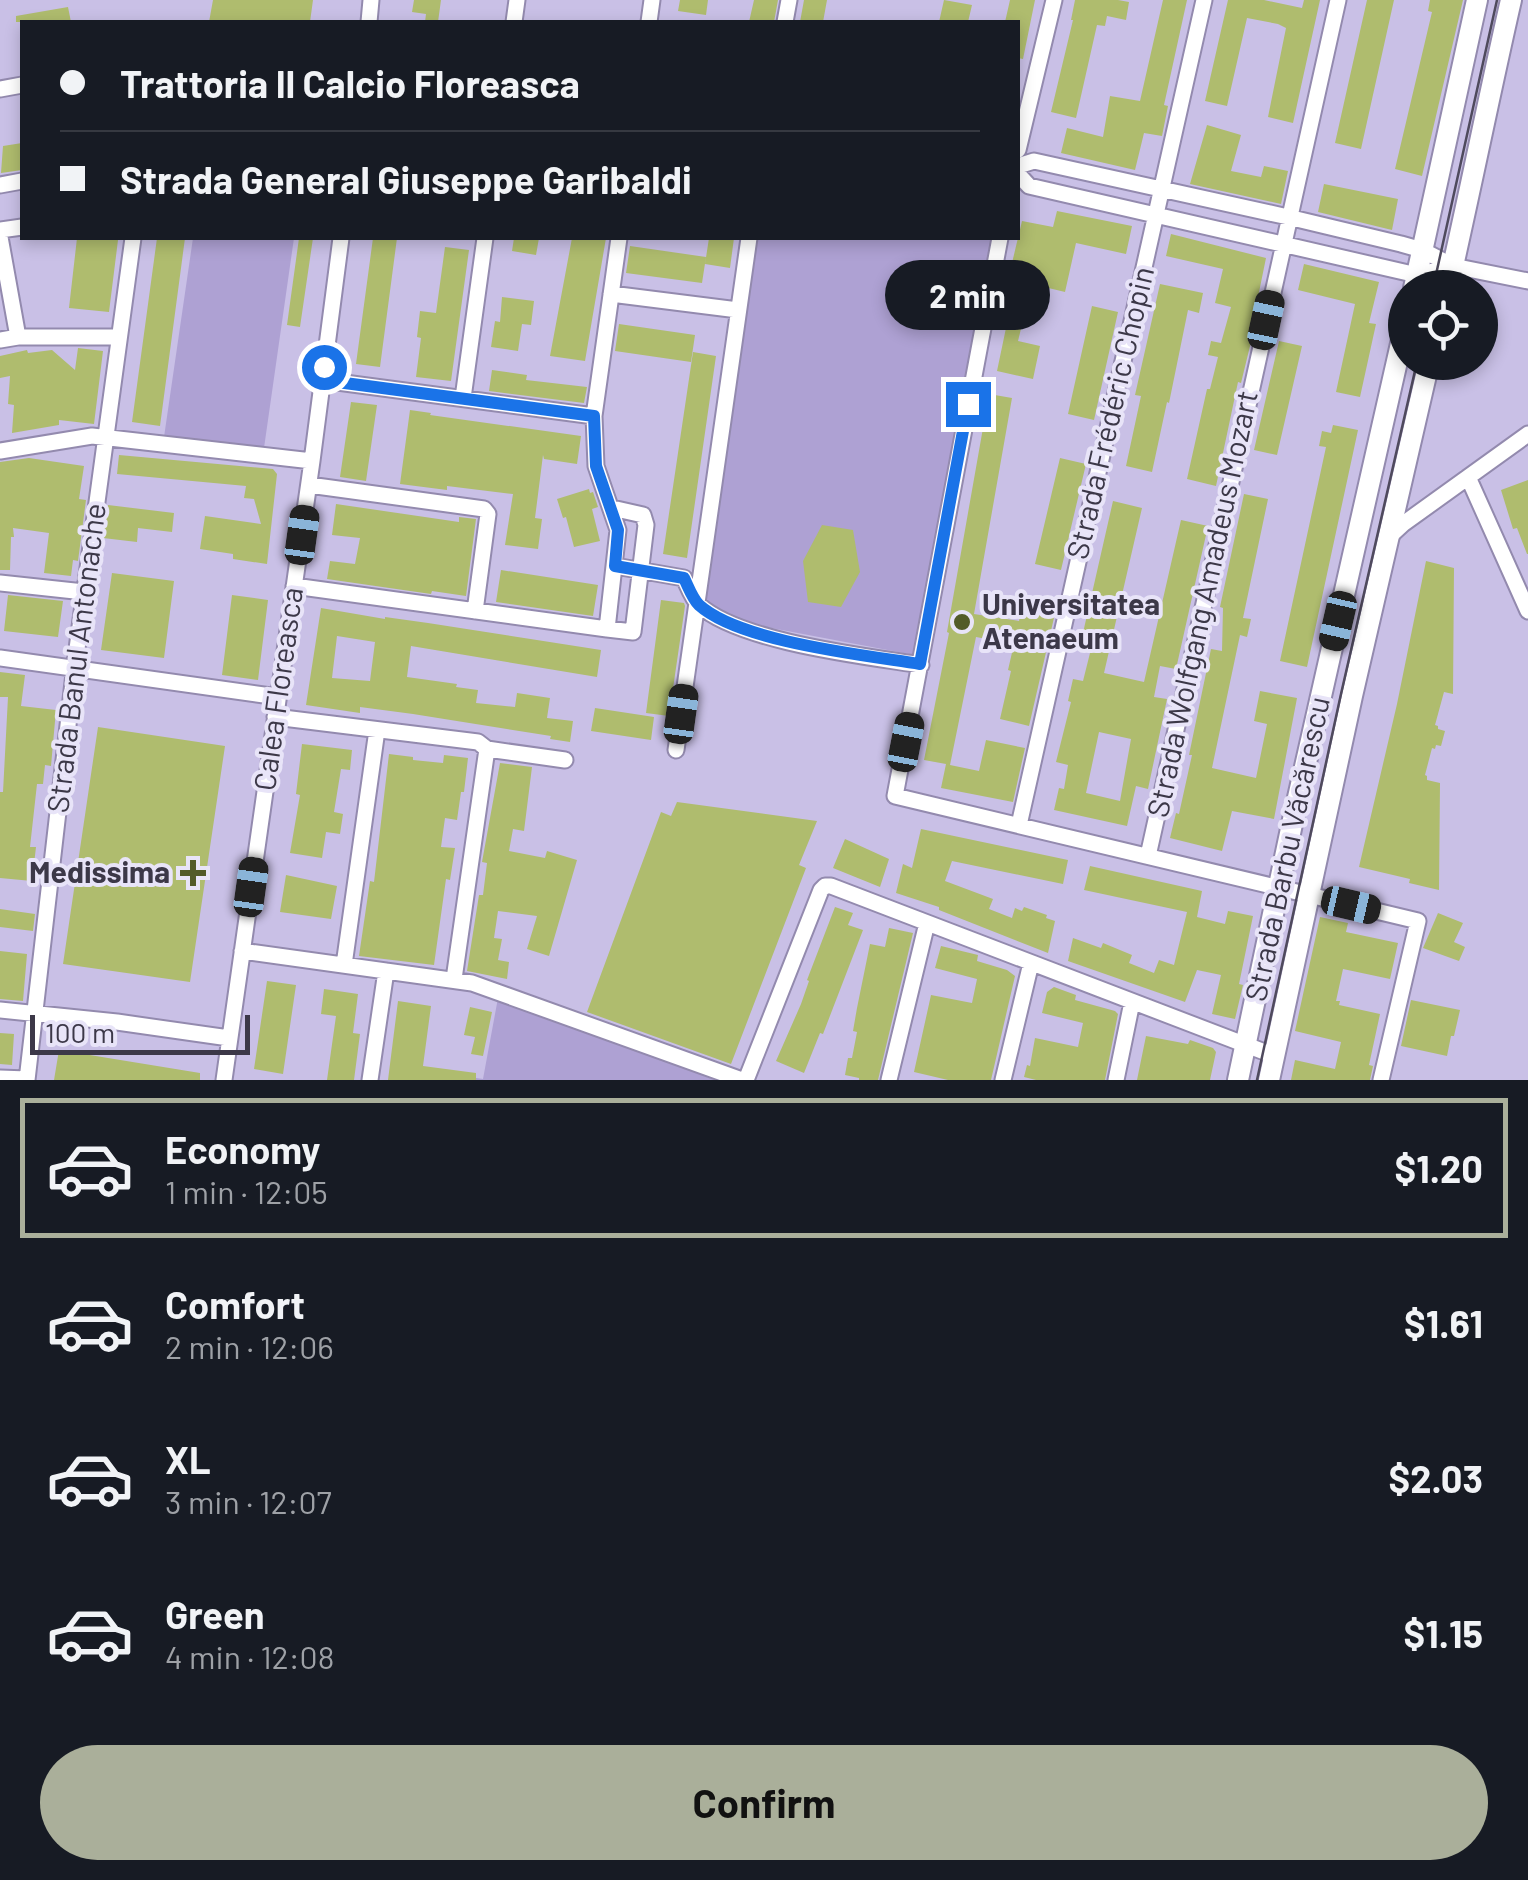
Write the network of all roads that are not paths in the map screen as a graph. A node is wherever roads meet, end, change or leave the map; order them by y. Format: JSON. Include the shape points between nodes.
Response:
{"nodes":[{"id":1,"x":1054,"y":0,"type":"edge"},
{"id":2,"x":1204,"y":0,"type":"edge"},
{"id":3,"x":1338,"y":0,"type":"edge"},
{"id":4,"x":1477,"y":0,"type":"edge"},
{"id":5,"x":1512,"y":0,"type":"edge"},
{"id":6,"x":1020,"y":142,"type":"edge"},
{"id":7,"x":1020,"y":169,"type":"edge"},
{"id":8,"x":1020,"y":173,"type":"edge"},
{"id":9,"x":1161,"y":190,"type":"junction"},
{"id":10,"x":1156,"y":214,"type":"junction"},
{"id":11,"x":1288,"y":217,"type":"junction"},
{"id":12,"x":0,"y":234,"type":"edge"},
{"id":13,"x":133,"y":240,"type":"edge"},
{"id":14,"x":341,"y":240,"type":"edge"},
{"id":15,"x":485,"y":240,"type":"edge"},
{"id":16,"x":619,"y":240,"type":"edge"},
{"id":17,"x":749,"y":240,"type":"edge"},
{"id":18,"x":1000,"y":240,"type":"edge"},
{"id":19,"x":1282,"y":244,"type":"junction"},
{"id":20,"x":1422,"y":250,"type":"junction"},
{"id":21,"x":1453,"y":266,"type":"junction"},
{"id":22,"x":1417,"y":270,"type":"edge"},
{"id":23,"x":1443,"y":270,"type":"edge"},
{"id":24,"x":1452,"y":270,"type":"edge"},
{"id":25,"x":1388,"y":273,"type":"edge"},
{"id":26,"x":1528,"y":282,"type":"edge"},
{"id":27,"x":611,"y":294,"type":"junction"},
{"id":28,"x":738,"y":310,"type":"junction"},
{"id":29,"x":18,"y":337,"type":"junction"},
{"id":30,"x":120,"y":337,"type":"junction"},
{"id":31,"x":0,"y":340,"type":"edge"},
{"id":32,"x":322,"y":380,"type":"junction"},
{"id":33,"x":1393,"y":380,"type":"edge"},
{"id":34,"x":1425,"y":380,"type":"edge"},
{"id":35,"x":463,"y":398,"type":"junction"},
{"id":36,"x":594,"y":416,"type":"junction"},
{"id":37,"x":1528,"y":434,"type":"edge"},
{"id":38,"x":106,"y":436,"type":"junction"},
{"id":39,"x":0,"y":451,"type":"edge"},
{"id":40,"x":312,"y":461,"type":"junction"},
{"id":41,"x":1468,"y":477,"type":"junction"},
{"id":42,"x":308,"y":484,"type":"junction"},
{"id":43,"x":1400,"y":492,"type":"junction"},
{"id":44,"x":1440,"y":497,"type":"junction"},
{"id":45,"x":612,"y":508,"type":"junction"},
{"id":46,"x":1390,"y":536,"type":"junction"},
{"id":47,"x":615,"y":566,"type":"junction"},
{"id":48,"x":642,"y":570,"type":"junction"},
{"id":49,"x":0,"y":583,"type":"edge"},
{"id":50,"x":294,"y":586,"type":"junction"},
{"id":51,"x":84,"y":592,"type":"junction"},
{"id":52,"x":696,"y":603,"type":"junction"},
{"id":53,"x":475,"y":610,"type":"junction"},
{"id":54,"x":1528,"y":611,"type":"edge"},
{"id":55,"x":607,"y":629,"type":"junction"},
{"id":56,"x":0,"y":658,"type":"edge"},
{"id":57,"x":920,"y":664,"type":"junction"},
{"id":58,"x":75,"y":667,"type":"junction"},
{"id":59,"x":278,"y":697,"type":"junction"},
{"id":60,"x":276,"y":716,"type":"junction"},
{"id":61,"x":377,"y":730,"type":"junction"},
{"id":62,"x":487,"y":749,"type":"junction"},
{"id":63,"x":676,"y":750,"type":"dead end"},
{"id":64,"x":565,"y":760,"type":"dead end"},
{"id":65,"x":1019,"y":825,"type":"junction"},
{"id":66,"x":1148,"y":856,"type":"junction"},
{"id":67,"x":1280,"y":888,"type":"junction"},
{"id":68,"x":1310,"y":895,"type":"junction"},
{"id":69,"x":926,"y":923,"type":"junction"},
{"id":70,"x":242,"y":951,"type":"junction"},
{"id":71,"x":1030,"y":963,"type":"junction"},
{"id":72,"x":344,"y":965,"type":"junction"},
{"id":73,"x":386,"y":970,"type":"junction"},
{"id":74,"x":454,"y":980,"type":"junction"},
{"id":75,"x":1132,"y":1002,"type":"junction"},
{"id":76,"x":0,"y":1010,"type":"edge"},
{"id":77,"x":33,"y":1013,"type":"junction"},
{"id":78,"x":230,"y":1038,"type":"junction"},
{"id":79,"x":1246,"y":1045,"type":"junction"},
{"id":80,"x":1275,"y":1056,"type":"junction"},
{"id":81,"x":0,"y":1078,"type":"edge"},
{"id":82,"x":27,"y":1080,"type":"edge"},
{"id":83,"x":224,"y":1080,"type":"edge"},
{"id":84,"x":370,"y":1080,"type":"edge"},
{"id":85,"x":744,"y":1080,"type":"edge"},
{"id":86,"x":889,"y":1080,"type":"edge"},
{"id":87,"x":1003,"y":1080,"type":"edge"},
{"id":88,"x":1116,"y":1080,"type":"edge"},
{"id":89,"x":1238,"y":1080,"type":"edge"},
{"id":90,"x":1269,"y":1080,"type":"edge"},
{"id":91,"x":1382,"y":1080,"type":"edge"}],
"edges":[{"from":1,"to":6,"type":"street"},
{"from":2,"to":9,"type":"street","name":"Strada Frédéric Chopin"},
{"from":3,"to":11,"type":"street","name":"Strada Wolfgang Amadeus Mozart"},
{"from":4,"to":20,"type":"main road"},
{"from":5,"to":21,"type":"main road"},
{"from":7,"to":9,"type":"street","via":[[1034,161]]},
{"from":8,"to":10,"type":"street","via":[[1029,186]]},
{"from":9,"to":10,"type":"street","name":"Strada Frédéric Chopin"},
{"from":9,"to":11,"type":"street"},
{"from":10,"to":19,"type":"street"},
{"from":10,"to":65,"type":"street","name":"Strada Frédéric Chopin"},
{"from":11,"to":19,"type":"street","name":"Strada Wolfgang Amadeus Mozart"},
{"from":11,"to":20,"type":"street"},
{"from":12,"to":29,"type":"street"},
{"from":13,"to":30,"type":"street","name":"Strada Banul Antonache"},
{"from":14,"to":32,"type":"street","name":"Calea Floreasca"},
{"from":15,"to":35,"type":"street"},
{"from":16,"to":27,"type":"street"},
{"from":17,"to":28,"type":"street"},
{"from":18,"to":57,"type":"street"},
{"from":19,"to":25,"type":"street"},
{"from":19,"to":66,"type":"street","name":"Strada Wolfgang Amadeus Mozart"},
{"from":20,"to":21,"type":"street"},
{"from":20,"to":22,"type":"main road"},
{"from":21,"to":23,"type":"street"},
{"from":21,"to":24,"type":"main road"},
{"from":21,"to":26,"type":"street"},
{"from":27,"to":28,"type":"street"},
{"from":27,"to":36,"type":"street"},
{"from":28,"to":52,"type":"street"},
{"from":29,"to":30,"type":"street"},
{"from":29,"to":31,"type":"street"},
{"from":30,"to":38,"type":"street","name":"Strada Banul Antonache"},
{"from":32,"to":35,"type":"street"},
{"from":32,"to":40,"type":"street","name":"Calea Floreasca"},
{"from":33,"to":67,"type":"main road","name":"Strada Barbu Văcărescu"},
{"from":34,"to":43,"type":"main road","name":"Strada Barbu Văcărescu"},
{"from":35,"to":36,"type":"street"},
{"from":36,"to":45,"type":"street","via":[[596,466]]},
{"from":37,"to":41,"type":"street"},
{"from":38,"to":39,"type":"street"},
{"from":38,"to":40,"type":"street"},
{"from":38,"to":51,"type":"street","name":"Strada Banul Antonache"},
{"from":40,"to":42,"type":"street","name":"Calea Floreasca"},
{"from":41,"to":44,"type":"street"},
{"from":41,"to":54,"type":"street"},
{"from":42,"to":50,"type":"street","name":"Calea Floreasca"},
{"from":42,"to":53,"type":"street","via":[[484,509]]},
{"from":43,"to":44,"type":"street","via":[[1413,501]]},
{"from":43,"to":46,"type":"main road","name":"Strada Barbu Văcărescu"},
{"from":44,"to":46,"type":"street"},
{"from":45,"to":47,"type":"street"},
{"from":45,"to":48,"type":"street","via":[[643,515]]},
{"from":46,"to":68,"type":"main road","name":"Strada Barbu Văcărescu"},
{"from":47,"to":48,"type":"street"},
{"from":47,"to":55,"type":"street"},
{"from":48,"to":52,"type":"street","via":[[684,578]]},
{"from":48,"to":55,"type":"street","via":[[634,632]]},
{"from":49,"to":51,"type":"street"},
{"from":50,"to":53,"type":"street"},
{"from":50,"to":59,"type":"street","name":"Calea Floreasca"},
{"from":51,"to":58,"type":"street","name":"Strada Banul Antonache"},
{"from":52,"to":57,"type":"street","via":[[763,635]]},
{"from":52,"to":63,"type":"street"},
{"from":53,"to":55,"type":"street"},
{"from":56,"to":58,"type":"street"},
{"from":57,"to":65,"type":"street","via":[[895,796]]},
{"from":58,"to":59,"type":"street"},
{"from":58,"to":77,"type":"street","name":"Strada Banul Antonache"},
{"from":59,"to":60,"type":"street","name":"Calea Floreasca"},
{"from":60,"to":61,"type":"street"},
{"from":60,"to":70,"type":"street","name":"Calea Floreasca"},
{"from":61,"to":62,"type":"street","via":[[478,742]]},
{"from":61,"to":72,"type":"street"},
{"from":62,"to":64,"type":"street"},
{"from":62,"to":74,"type":"street"},
{"from":65,"to":66,"type":"street"},
{"from":66,"to":67,"type":"street"},
{"from":67,"to":68,"type":"street"},
{"from":67,"to":79,"type":"main road","name":"Strada Barbu Văcărescu"},
{"from":68,"to":80,"type":"main road","name":"Strada Barbu Văcărescu"},
{"from":68,"to":91,"type":"street","via":[[1418,921]]},
{"from":69,"to":71,"type":"street"},
{"from":69,"to":85,"type":"street","via":[[825,886]]},
{"from":69,"to":86,"type":"street"},
{"from":70,"to":72,"type":"street"},
{"from":70,"to":78,"type":"street","name":"Calea Floreasca"},
{"from":71,"to":75,"type":"street"},
{"from":71,"to":87,"type":"street"},
{"from":72,"to":73,"type":"street"},
{"from":73,"to":74,"type":"street"},
{"from":73,"to":84,"type":"street"},
{"from":74,"to":85,"type":"street"},
{"from":75,"to":79,"type":"street"},
{"from":75,"to":88,"type":"street"},
{"from":76,"to":77,"type":"street"},
{"from":77,"to":78,"type":"street"},
{"from":77,"to":82,"type":"street","name":"Strada Banul Antonache"},
{"from":78,"to":83,"type":"street","name":"Calea Floreasca"},
{"from":79,"to":80,"type":"street"},
{"from":79,"to":89,"type":"main road","name":"Strada Barbu Văcărescu"},
{"from":80,"to":90,"type":"main road","name":"Strada Barbu Văcărescu"},
{"from":81,"to":82,"type":"street"}]}
